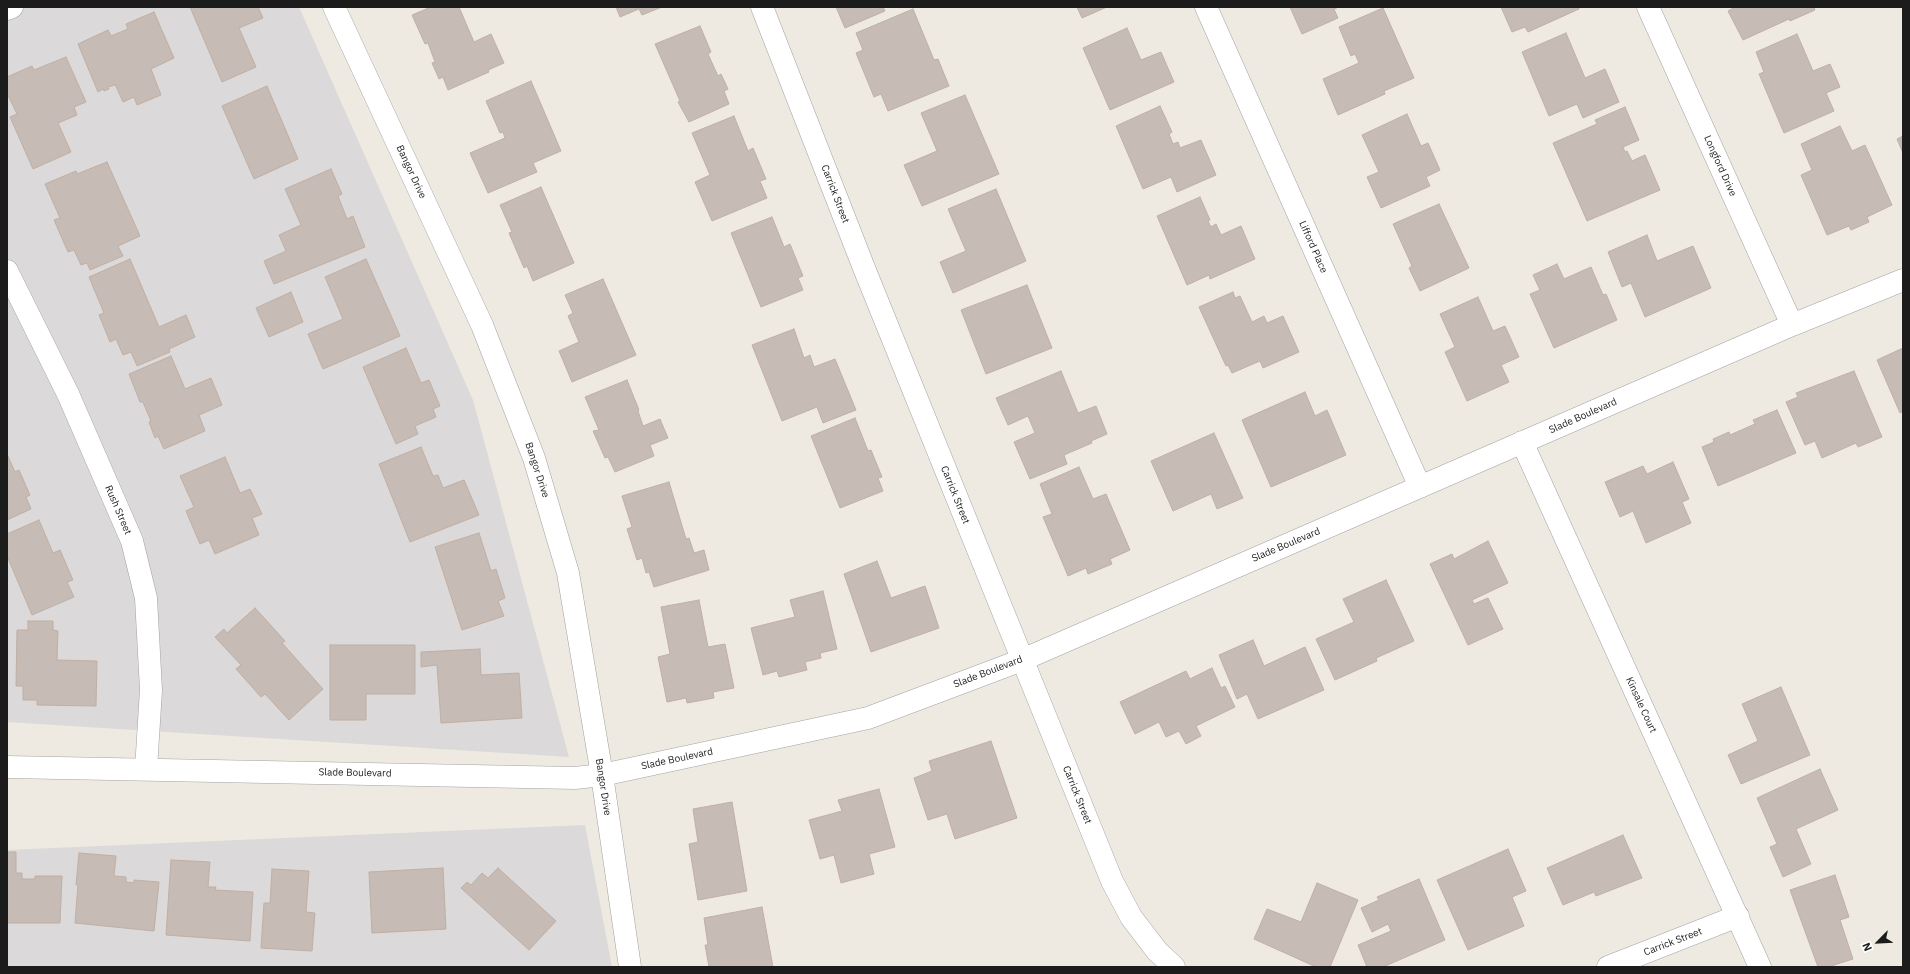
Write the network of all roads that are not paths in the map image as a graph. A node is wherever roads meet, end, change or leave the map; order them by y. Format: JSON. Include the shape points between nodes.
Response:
{"nodes":[{"id":1,"x":12,"y":7,"type":"edge"},
{"id":2,"x":334,"y":7,"type":"edge"},
{"id":3,"x":762,"y":7,"type":"edge"},
{"id":4,"x":1206,"y":7,"type":"edge"},
{"id":5,"x":1648,"y":7,"type":"edge"},
{"id":6,"x":7,"y":9,"type":"edge"},
{"id":7,"x":7,"y":271,"type":"edge"},
{"id":8,"x":1903,"y":280,"type":"edge"},
{"id":9,"x":1792,"y":325,"type":"junction"},
{"id":10,"x":1522,"y":442,"type":"junction"},
{"id":11,"x":1420,"y":487,"type":"junction"},
{"id":12,"x":1022,"y":660,"type":"junction"},
{"id":13,"x":7,"y":767,"type":"edge"},
{"id":14,"x":146,"y":769,"type":"junction"},
{"id":15,"x":602,"y":775,"type":"junction"},
{"id":16,"x":1738,"y":916,"type":"junction"},
{"id":17,"x":630,"y":967,"type":"edge"},
{"id":18,"x":1174,"y":967,"type":"edge"},
{"id":19,"x":1608,"y":967,"type":"edge"},
{"id":20,"x":1760,"y":967,"type":"edge"}],
"edges":[{"from":1,"to":6,"type":"street"},
{"from":2,"to":15,"type":"street","name":"Bangor Drive","via":[[482,325],[534,458],[568,573]]},
{"from":3,"to":12,"type":"street","name":"Carrick Street"},
{"from":4,"to":11,"type":"street","name":"Lifford Place"},
{"from":5,"to":9,"type":"street","name":"Longford Drive"},
{"from":7,"to":14,"type":"street","name":"Rush Street","via":[[68,394],[132,541],[146,598],[151,690]]},
{"from":8,"to":9,"type":"street","name":"Slade Boulevard"},
{"from":9,"to":10,"type":"street","name":"Slade Boulevard"},
{"from":10,"to":11,"type":"street","name":"Slade Boulevard"},
{"from":10,"to":16,"type":"street","name":"Kinsale Court"},
{"from":11,"to":12,"type":"street","name":"Slade Boulevard"},
{"from":12,"to":15,"type":"street","name":"Slade Boulevard","via":[[868,718]]},
{"from":12,"to":18,"type":"street","name":"Carrick Street","via":[[1112,881],[1131,917],[1157,951]]},
{"from":13,"to":14,"type":"street","name":"Slade Boulevard"},
{"from":14,"to":15,"type":"street","name":"Slade Boulevard","via":[[575,778]]},
{"from":15,"to":17,"type":"street","name":"Bangor Drive"},
{"from":16,"to":19,"type":"street","name":"Carrick Street"},
{"from":16,"to":20,"type":"street","name":"Kinsale Court"}]}
